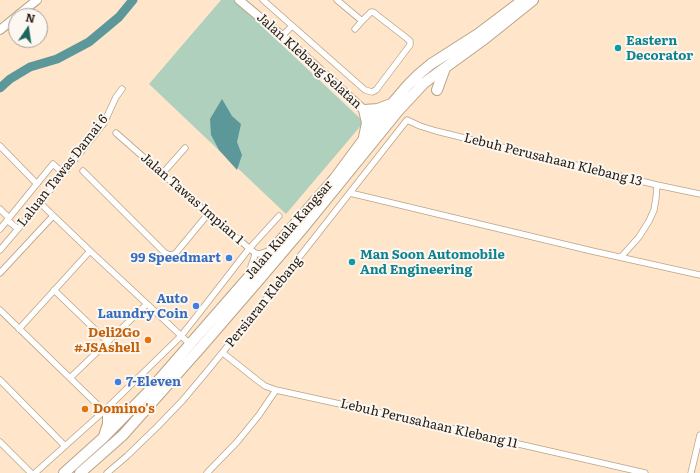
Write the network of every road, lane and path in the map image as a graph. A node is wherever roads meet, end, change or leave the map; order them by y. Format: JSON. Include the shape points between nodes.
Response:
{"nodes":[{"id":1,"x":37,"y":0,"type":"edge"},
{"id":2,"x":239,"y":0,"type":"edge"},
{"id":3,"x":263,"y":0,"type":"edge"},
{"id":4,"x":336,"y":0,"type":"edge"},
{"id":5,"x":522,"y":0,"type":"edge"},
{"id":6,"x":533,"y":0,"type":"edge"},
{"id":7,"x":26,"y":8,"type":"edge"},
{"id":8,"x":362,"y":21,"type":"junction"},
{"id":9,"x":8,"y":23,"type":"edge"},
{"id":10,"x":292,"y":26,"type":"junction"},
{"id":11,"x":355,"y":29,"type":"dead end"},
{"id":12,"x":0,"y":30,"type":"edge"},
{"id":13,"x":282,"y":36,"type":"junction"},
{"id":14,"x":445,"y":68,"type":"junction"},
{"id":15,"x":122,"y":89,"type":"dead end"},
{"id":16,"x":437,"y":90,"type":"dead end"},
{"id":17,"x":398,"y":105,"type":"junction"},
{"id":18,"x":364,"y":110,"type":"junction"},
{"id":19,"x":407,"y":120,"type":"joint"},
{"id":20,"x":379,"y":121,"type":"junction"},
{"id":21,"x":116,"y":133,"type":"dead end"},
{"id":22,"x":363,"y":140,"type":"junction"},
{"id":23,"x":0,"y":146,"type":"edge"},
{"id":24,"x":185,"y":148,"type":"dead end"},
{"id":25,"x":83,"y":171,"type":"dead end"},
{"id":26,"x":348,"y":172,"type":"junction"},
{"id":27,"x":63,"y":173,"type":"junction"},
{"id":28,"x":162,"y":174,"type":"junction"},
{"id":29,"x":37,"y":184,"type":"junction"},
{"id":30,"x":657,"y":185,"type":"junction"},
{"id":31,"x":350,"y":193,"type":"junction"},
{"id":32,"x":700,"y":194,"type":"edge"},
{"id":33,"x":40,"y":203,"type":"junction"},
{"id":34,"x":0,"y":208,"type":"edge"},
{"id":35,"x":208,"y":214,"type":"junction"},
{"id":36,"x":53,"y":216,"type":"junction"},
{"id":37,"x":279,"y":216,"type":"dead end"},
{"id":38,"x":8,"y":219,"type":"junction"},
{"id":39,"x":0,"y":229,"type":"edge"},
{"id":40,"x":18,"y":229,"type":"junction"},
{"id":41,"x":249,"y":248,"type":"junction"},
{"id":42,"x":0,"y":250,"type":"edge"},
{"id":43,"x":271,"y":250,"type":"junction"},
{"id":44,"x":90,"y":251,"type":"junction"},
{"id":45,"x":255,"y":253,"type":"junction"},
{"id":46,"x":621,"y":257,"type":"junction"},
{"id":47,"x":0,"y":273,"type":"edge"},
{"id":48,"x":700,"y":275,"type":"edge"},
{"id":49,"x":248,"y":277,"type":"junction"},
{"id":50,"x":54,"y":290,"type":"junction"},
{"id":51,"x":147,"y":304,"type":"junction"},
{"id":52,"x":0,"y":310,"type":"edge"},
{"id":53,"x":19,"y":329,"type":"junction"},
{"id":54,"x":181,"y":336,"type":"junction"},
{"id":55,"x":108,"y":342,"type":"junction"},
{"id":56,"x":190,"y":344,"type":"junction"},
{"id":57,"x":223,"y":353,"type":"junction"},
{"id":58,"x":70,"y":378,"type":"junction"},
{"id":59,"x":0,"y":380,"type":"edge"},
{"id":60,"x":276,"y":390,"type":"junction"},
{"id":61,"x":131,"y":410,"type":"junction"},
{"id":62,"x":106,"y":414,"type":"junction"},
{"id":63,"x":139,"y":417,"type":"junction"},
{"id":64,"x":116,"y":425,"type":"junction"},
{"id":65,"x":700,"y":435,"type":"edge"},
{"id":66,"x":103,"y":438,"type":"junction"},
{"id":67,"x":0,"y":442,"type":"edge"},
{"id":68,"x":65,"y":446,"type":"junction"},
{"id":69,"x":110,"y":446,"type":"junction"},
{"id":70,"x":31,"y":473,"type":"edge"},
{"id":71,"x":35,"y":473,"type":"edge"},
{"id":72,"x":64,"y":473,"type":"edge"},
{"id":73,"x":80,"y":473,"type":"edge"},
{"id":74,"x":107,"y":473,"type":"edge"},
{"id":75,"x":207,"y":473,"type":"edge"},
{"id":76,"x":645,"y":473,"type":"edge"},
{"id":77,"x":691,"y":473,"type":"edge"}],
"edges":[{"from":1,"to":7,"type":"street"},
{"from":2,"to":13,"type":"street","name":"Jalan Klebang Selatan"},
{"from":3,"to":10,"type":"street"},
{"from":4,"to":8,"type":"street"},
{"from":5,"to":17,"type":"highway","name":"Jalan Kuala Kangsar","via":[[413,79]]},
{"from":6,"to":14,"type":"highway","name":"Jalan Kuala Kangsar"},
{"from":8,"to":10,"type":"street","via":[[373,12],[410,41],[410,45],[372,92],[365,90]]},
{"from":8,"to":11,"type":"street"},
{"from":9,"to":12,"type":"street"},
{"from":10,"to":13,"type":"street"},
{"from":13,"to":18,"type":"street","name":"Jalan Klebang Selatan"},
{"from":14,"to":16,"type":"highway"},
{"from":14,"to":17,"type":"highway","name":"Jalan Kuala Kangsar"},
{"from":15,"to":27,"type":"street","name":"Laluan Tawas Damai 6","via":[[104,123]]},
{"from":17,"to":18,"type":"highway"},
{"from":17,"to":20,"type":"highway","via":[[386,119]]},
{"from":17,"to":26,"type":"highway","name":"Jalan Kuala Kangsar"},
{"from":18,"to":20,"type":"street","name":"Jalan Klebang Selatan"},
{"from":18,"to":22,"type":"highway","via":[[367,123]]},
{"from":19,"to":30,"type":"street","name":"Lebuh Perusahaan Klebang 13","via":[[428,129]]},
{"from":19,"to":31,"type":"street","name":"Persiaran Klebang"},
{"from":20,"to":22,"type":"highway","name":"Jalan Kuala Kangsar"},
{"from":20,"to":26,"type":"highway","via":[[372,139]]},
{"from":21,"to":28,"type":"street","name":"Jalan Tawas Impian 1"},
{"from":22,"to":43,"type":"highway","name":"Jalan Kuala Kangsar","via":[[334,178]]},
{"from":23,"to":29,"type":"street"},
{"from":24,"to":28,"type":"street"},
{"from":25,"to":35,"type":"street","via":[[165,253],[170,255],[175,254]]},
{"from":26,"to":63,"type":"highway","name":"Jalan Kuala Kangsar","via":[[258,282]]},
{"from":27,"to":29,"type":"street","via":[[53,164]]},
{"from":27,"to":33,"type":"street","name":"Laluan Tawas Damai 6"},
{"from":28,"to":35,"type":"street","name":"Jalan Tawas Impian 1"},
{"from":29,"to":38,"type":"street"},
{"from":30,"to":32,"type":"street","name":"Lebuh Perusahaan Klebang 13"},
{"from":30,"to":46,"type":"street","via":[[654,210],[649,221]]},
{"from":31,"to":46,"type":"street"},
{"from":31,"to":57,"type":"street","name":"Persiaran Klebang"},
{"from":33,"to":36,"type":"street"},
{"from":33,"to":40,"type":"street","name":"Laluan Tawas Damai 6"},
{"from":34,"to":38,"type":"street"},
{"from":35,"to":41,"type":"street","name":"Jalan Tawas Impian 1"},
{"from":36,"to":44,"type":"street"},
{"from":36,"to":47,"type":"street","name":"Laluan Tawas Damai 6"},
{"from":37,"to":41,"type":"street"},
{"from":38,"to":39,"type":"street"},
{"from":38,"to":40,"type":"street"},
{"from":40,"to":42,"type":"street","name":"Laluan Tawas Damai 6"},
{"from":41,"to":45,"type":"street","name":"Jalan Tawas Impian 1"},
{"from":41,"to":54,"type":"street"},
{"from":43,"to":45,"type":"street","name":"Jalan Tawas Impian 1"},
{"from":43,"to":49,"type":"highway","name":"Jalan Kuala Kangsar"},
{"from":44,"to":50,"type":"street"},
{"from":44,"to":51,"type":"street"},
{"from":45,"to":49,"type":"street"},
{"from":46,"to":48,"type":"street"},
{"from":49,"to":56,"type":"highway","name":"Jalan Kuala Kangsar"},
{"from":50,"to":53,"type":"street"},
{"from":50,"to":55,"type":"street"},
{"from":51,"to":54,"type":"street"},
{"from":51,"to":55,"type":"street"},
{"from":52,"to":53,"type":"street"},
{"from":53,"to":58,"type":"street"},
{"from":54,"to":56,"type":"street"},
{"from":54,"to":62,"type":"street"},
{"from":55,"to":58,"type":"street"},
{"from":56,"to":61,"type":"highway","name":"Jalan Kuala Kangsar"},
{"from":57,"to":60,"type":"street","name":"Lebuh Perusahaan Klebang 11","via":[[265,386]]},
{"from":57,"to":74,"type":"street","name":"Persiaran Klebang","via":[[157,427]]},
{"from":58,"to":62,"type":"street"},
{"from":59,"to":68,"type":"street"},
{"from":60,"to":75,"type":"street","via":[[237,442]]},
{"from":60,"to":76,"type":"street","name":"Lebuh Perusahaan Klebang 11"},
{"from":61,"to":62,"type":"highway","via":[[116,416]]},
{"from":61,"to":64,"type":"highway","name":"Jalan Kuala Kangsar"},
{"from":62,"to":64,"type":"street"},
{"from":62,"to":66,"type":"highway","via":[[108,424]]},
{"from":62,"to":68,"type":"street"},
{"from":63,"to":64,"type":"highway","via":[[125,425]]},
{"from":63,"to":69,"type":"highway","name":"Jalan Kuala Kangsar"},
{"from":64,"to":66,"type":"highway","name":"Jalan Kuala Kangsar"},
{"from":64,"to":69,"type":"highway","via":[[117,432]]},
{"from":65,"to":77,"type":"street"},
{"from":66,"to":72,"type":"highway","name":"Jalan Kuala Kangsar"},
{"from":67,"to":70,"type":"street"},
{"from":68,"to":71,"type":"street"},
{"from":69,"to":73,"type":"highway","name":"Jalan Kuala Kangsar"}]}
